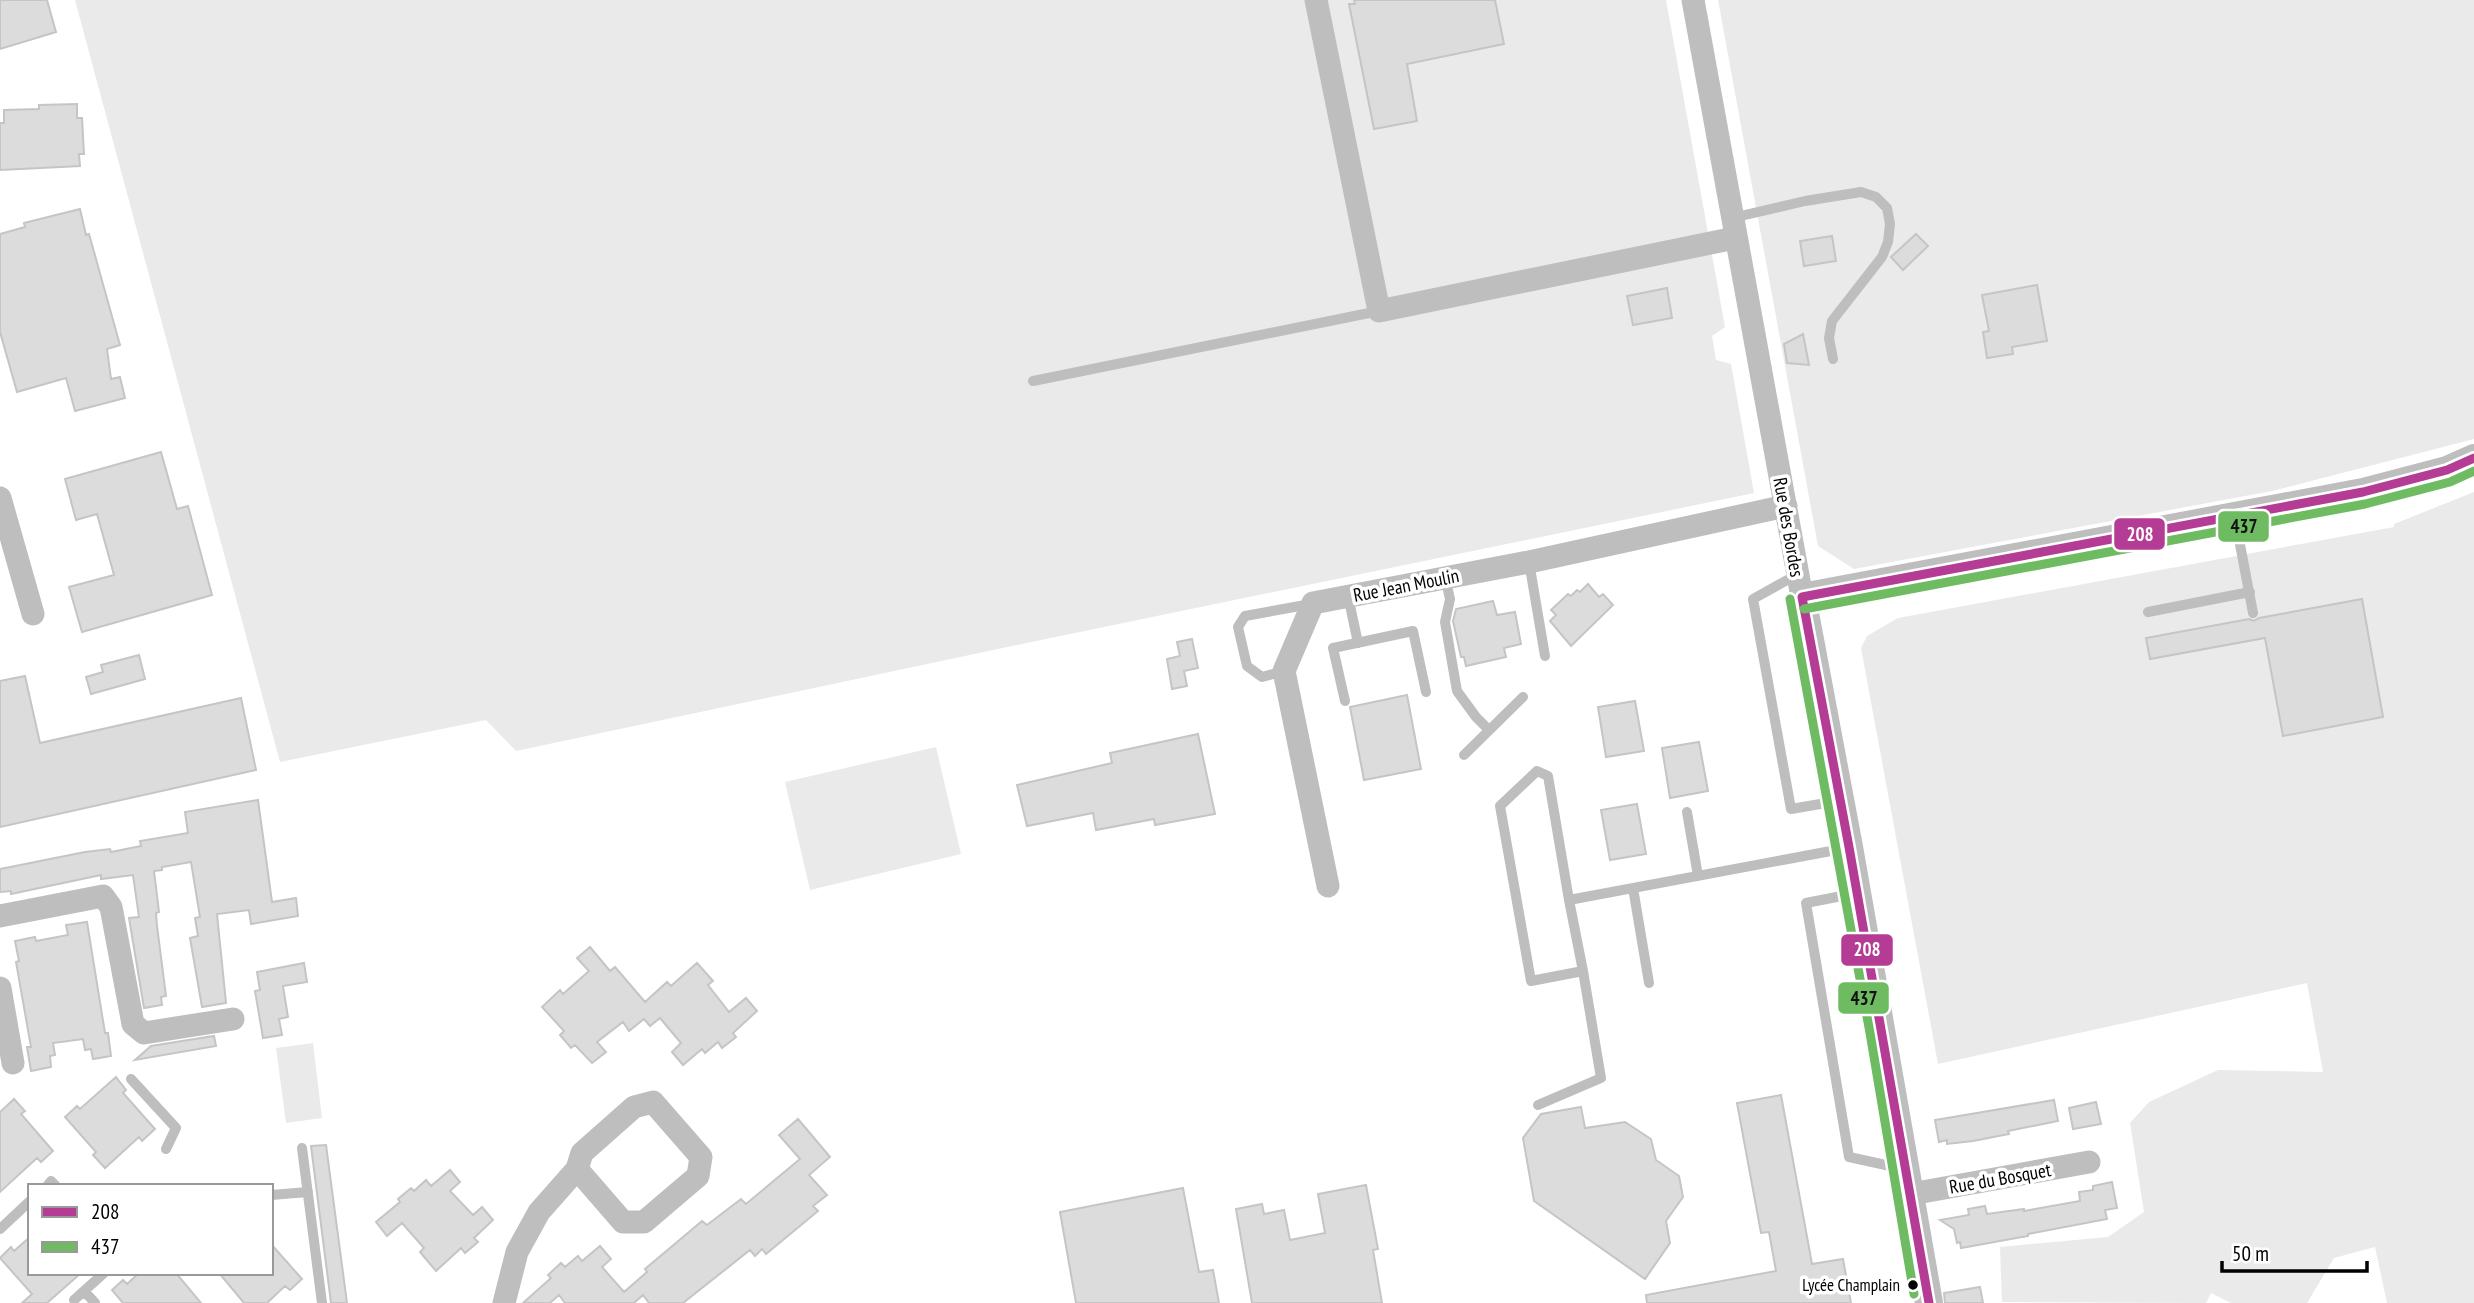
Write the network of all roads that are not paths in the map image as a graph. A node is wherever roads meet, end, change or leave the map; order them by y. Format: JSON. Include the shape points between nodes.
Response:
{"nodes":[{"id":1,"x":1316,"y":0,"type":"edge"},
{"id":2,"x":1693,"y":0,"type":"edge"},
{"id":3,"x":1733,"y":228,"type":"junction"},
{"id":4,"x":1379,"y":311,"type":"junction"},
{"id":5,"x":1833,"y":359,"type":"dead end"},
{"id":6,"x":1033,"y":381,"type":"dead end"},
{"id":7,"x":2472,"y":464,"type":"edge"},
{"id":8,"x":0,"y":498,"type":"edge"},
{"id":9,"x":1786,"y":506,"type":"junction"},
{"id":10,"x":2234,"y":516,"type":"junction"},
{"id":11,"x":1529,"y":562,"type":"junction"},
{"id":12,"x":1445,"y":577,"type":"junction"},
{"id":13,"x":1800,"y":586,"type":"junction"},
{"id":14,"x":2250,"y":592,"type":"junction"},
{"id":15,"x":1348,"y":596,"type":"junction"},
{"id":16,"x":1313,"y":603,"type":"junction"},
{"id":17,"x":2148,"y":612,"type":"dead end"},
{"id":18,"x":2253,"y":613,"type":"dead end"},
{"id":19,"x":33,"y":614,"type":"dead end"},
{"id":20,"x":1358,"y":643,"type":"junction"},
{"id":21,"x":1545,"y":656,"type":"dead end"},
{"id":22,"x":1284,"y":671,"type":"junction"},
{"id":23,"x":1426,"y":692,"type":"dead end"},
{"id":24,"x":1523,"y":697,"type":"dead end"},
{"id":25,"x":1345,"y":701,"type":"dead end"},
{"id":26,"x":1489,"y":730,"type":"junction"},
{"id":27,"x":1464,"y":755,"type":"dead end"},
{"id":28,"x":1840,"y":800,"type":"junction"},
{"id":29,"x":1687,"y":812,"type":"dead end"},
{"id":30,"x":1849,"y":847,"type":"junction"},
{"id":31,"x":1698,"y":876,"type":"junction"},
{"id":32,"x":1328,"y":886,"type":"dead end"},
{"id":33,"x":1633,"y":888,"type":"junction"},
{"id":34,"x":1857,"y":893,"type":"junction"},
{"id":35,"x":1569,"y":900,"type":"junction"},
{"id":36,"x":0,"y":916,"type":"edge"},
{"id":37,"x":1583,"y":971,"type":"junction"},
{"id":38,"x":1649,"y":983,"type":"dead end"},
{"id":39,"x":0,"y":988,"type":"edge"},
{"id":40,"x":233,"y":1020,"type":"dead end"},
{"id":41,"x":13,"y":1063,"type":"dead end"},
{"id":42,"x":131,"y":1079,"type":"dead end"},
{"id":43,"x":1538,"y":1105,"type":"dead end"},
{"id":44,"x":302,"y":1148,"type":"dead end"},
{"id":45,"x":166,"y":1149,"type":"dead end"},
{"id":46,"x":2089,"y":1162,"type":"dead end"},
{"id":47,"x":577,"y":1169,"type":"junction"},
{"id":48,"x":1909,"y":1182,"type":"junction"},
{"id":49,"x":308,"y":1192,"type":"junction"},
{"id":50,"x":273,"y":1195,"type":"edge"},
{"id":51,"x":28,"y":1203,"type":"edge"},
{"id":52,"x":2,"y":1224,"type":"edge"},
{"id":53,"x":102,"y":1275,"type":"edge"},
{"id":54,"x":84,"y":1291,"type":"junction"},
{"id":55,"x":74,"y":1300,"type":"dead end"},
{"id":56,"x":94,"y":1303,"type":"edge"},
{"id":57,"x":322,"y":1303,"type":"edge"},
{"id":58,"x":504,"y":1303,"type":"edge"},
{"id":59,"x":1929,"y":1303,"type":"edge"}],
"edges":[{"from":1,"to":4,"type":"street"},
{"from":2,"to":3,"type":"street","name":"Rue des Bordes"},
{"from":3,"to":4,"type":"street"},
{"from":3,"to":5,"type":"lane","via":[[1805,201],[1861,192],[1876,197],[1887,208],[1890,224],[1882,257],[1832,321]]},
{"from":3,"to":9,"type":"street","name":"Rue des Bordes"},
{"from":4,"to":6,"type":"lane"},
{"from":7,"to":10,"type":"street","via":[[2363,492]]},
{"from":8,"to":19,"type":"street"},
{"from":9,"to":11,"type":"street","name":"Rue Jean Moulin"},
{"from":9,"to":13,"type":"street","name":"Rue des Bordes"},
{"from":10,"to":13,"type":"street"},
{"from":10,"to":14,"type":"lane"},
{"from":11,"to":12,"type":"street","name":"Rue Jean Moulin"},
{"from":11,"to":21,"type":"lane"},
{"from":12,"to":15,"type":"street","name":"Rue Jean Moulin"},
{"from":12,"to":26,"type":"lane","via":[[1450,599],[1445,622],[1457,691]]},
{"from":13,"to":28,"type":"street","name":"Rue des Bordes"},
{"from":13,"to":28,"type":"lane","via":[[1753,599],[1791,809]]},
{"from":14,"to":17,"type":"lane"},
{"from":14,"to":18,"type":"lane"},
{"from":15,"to":16,"type":"street","name":"Rue Jean Moulin"},
{"from":15,"to":20,"type":"lane"},
{"from":16,"to":22,"type":"street"},
{"from":16,"to":22,"type":"lane","via":[[1245,616],[1238,627],[1247,666],[1262,677]]},
{"from":20,"to":23,"type":"lane","via":[[1413,631]]},
{"from":20,"to":25,"type":"lane","via":[[1333,648]]},
{"from":22,"to":32,"type":"street"},
{"from":24,"to":26,"type":"lane"},
{"from":26,"to":27,"type":"lane"},
{"from":28,"to":30,"type":"street","name":"Rue des Bordes"},
{"from":29,"to":31,"type":"lane"},
{"from":30,"to":31,"type":"lane"},
{"from":30,"to":34,"type":"street","name":"Rue des Bordes"},
{"from":31,"to":33,"type":"lane"},
{"from":33,"to":35,"type":"lane"},
{"from":33,"to":38,"type":"lane"},
{"from":34,"to":48,"type":"street","name":"Rue des Bordes"},
{"from":34,"to":48,"type":"lane","via":[[1806,903],[1849,1157]]},
{"from":35,"to":37,"type":"lane"},
{"from":35,"to":37,"type":"lane","via":[[1548,776],[1537,771],[1500,806],[1531,981]]},
{"from":36,"to":40,"type":"street","via":[[103,896],[111,907],[133,1024],[145,1033]]},
{"from":37,"to":43,"type":"lane","via":[[1601,1078]]},
{"from":39,"to":41,"type":"street"},
{"from":42,"to":45,"type":"lane","via":[[176,1128]]},
{"from":44,"to":49,"type":"lane"},
{"from":46,"to":48,"type":"street","name":"Rue du Bosquet"},
{"from":47,"to":47,"type":"street","via":[[623,1222],[644,1222],[698,1176],[701,1157],[653,1102],[634,1107],[582,1153]]},
{"from":47,"to":58,"type":"street","via":[[539,1212],[517,1252]]},
{"from":48,"to":59,"type":"street","name":"Rue des Bordes"},
{"from":49,"to":50,"type":"lane"},
{"from":49,"to":57,"type":"lane"},
{"from":51,"to":52,"type":"lane"},
{"from":53,"to":54,"type":"lane"},
{"from":54,"to":55,"type":"lane"},
{"from":54,"to":56,"type":"lane"}]}
